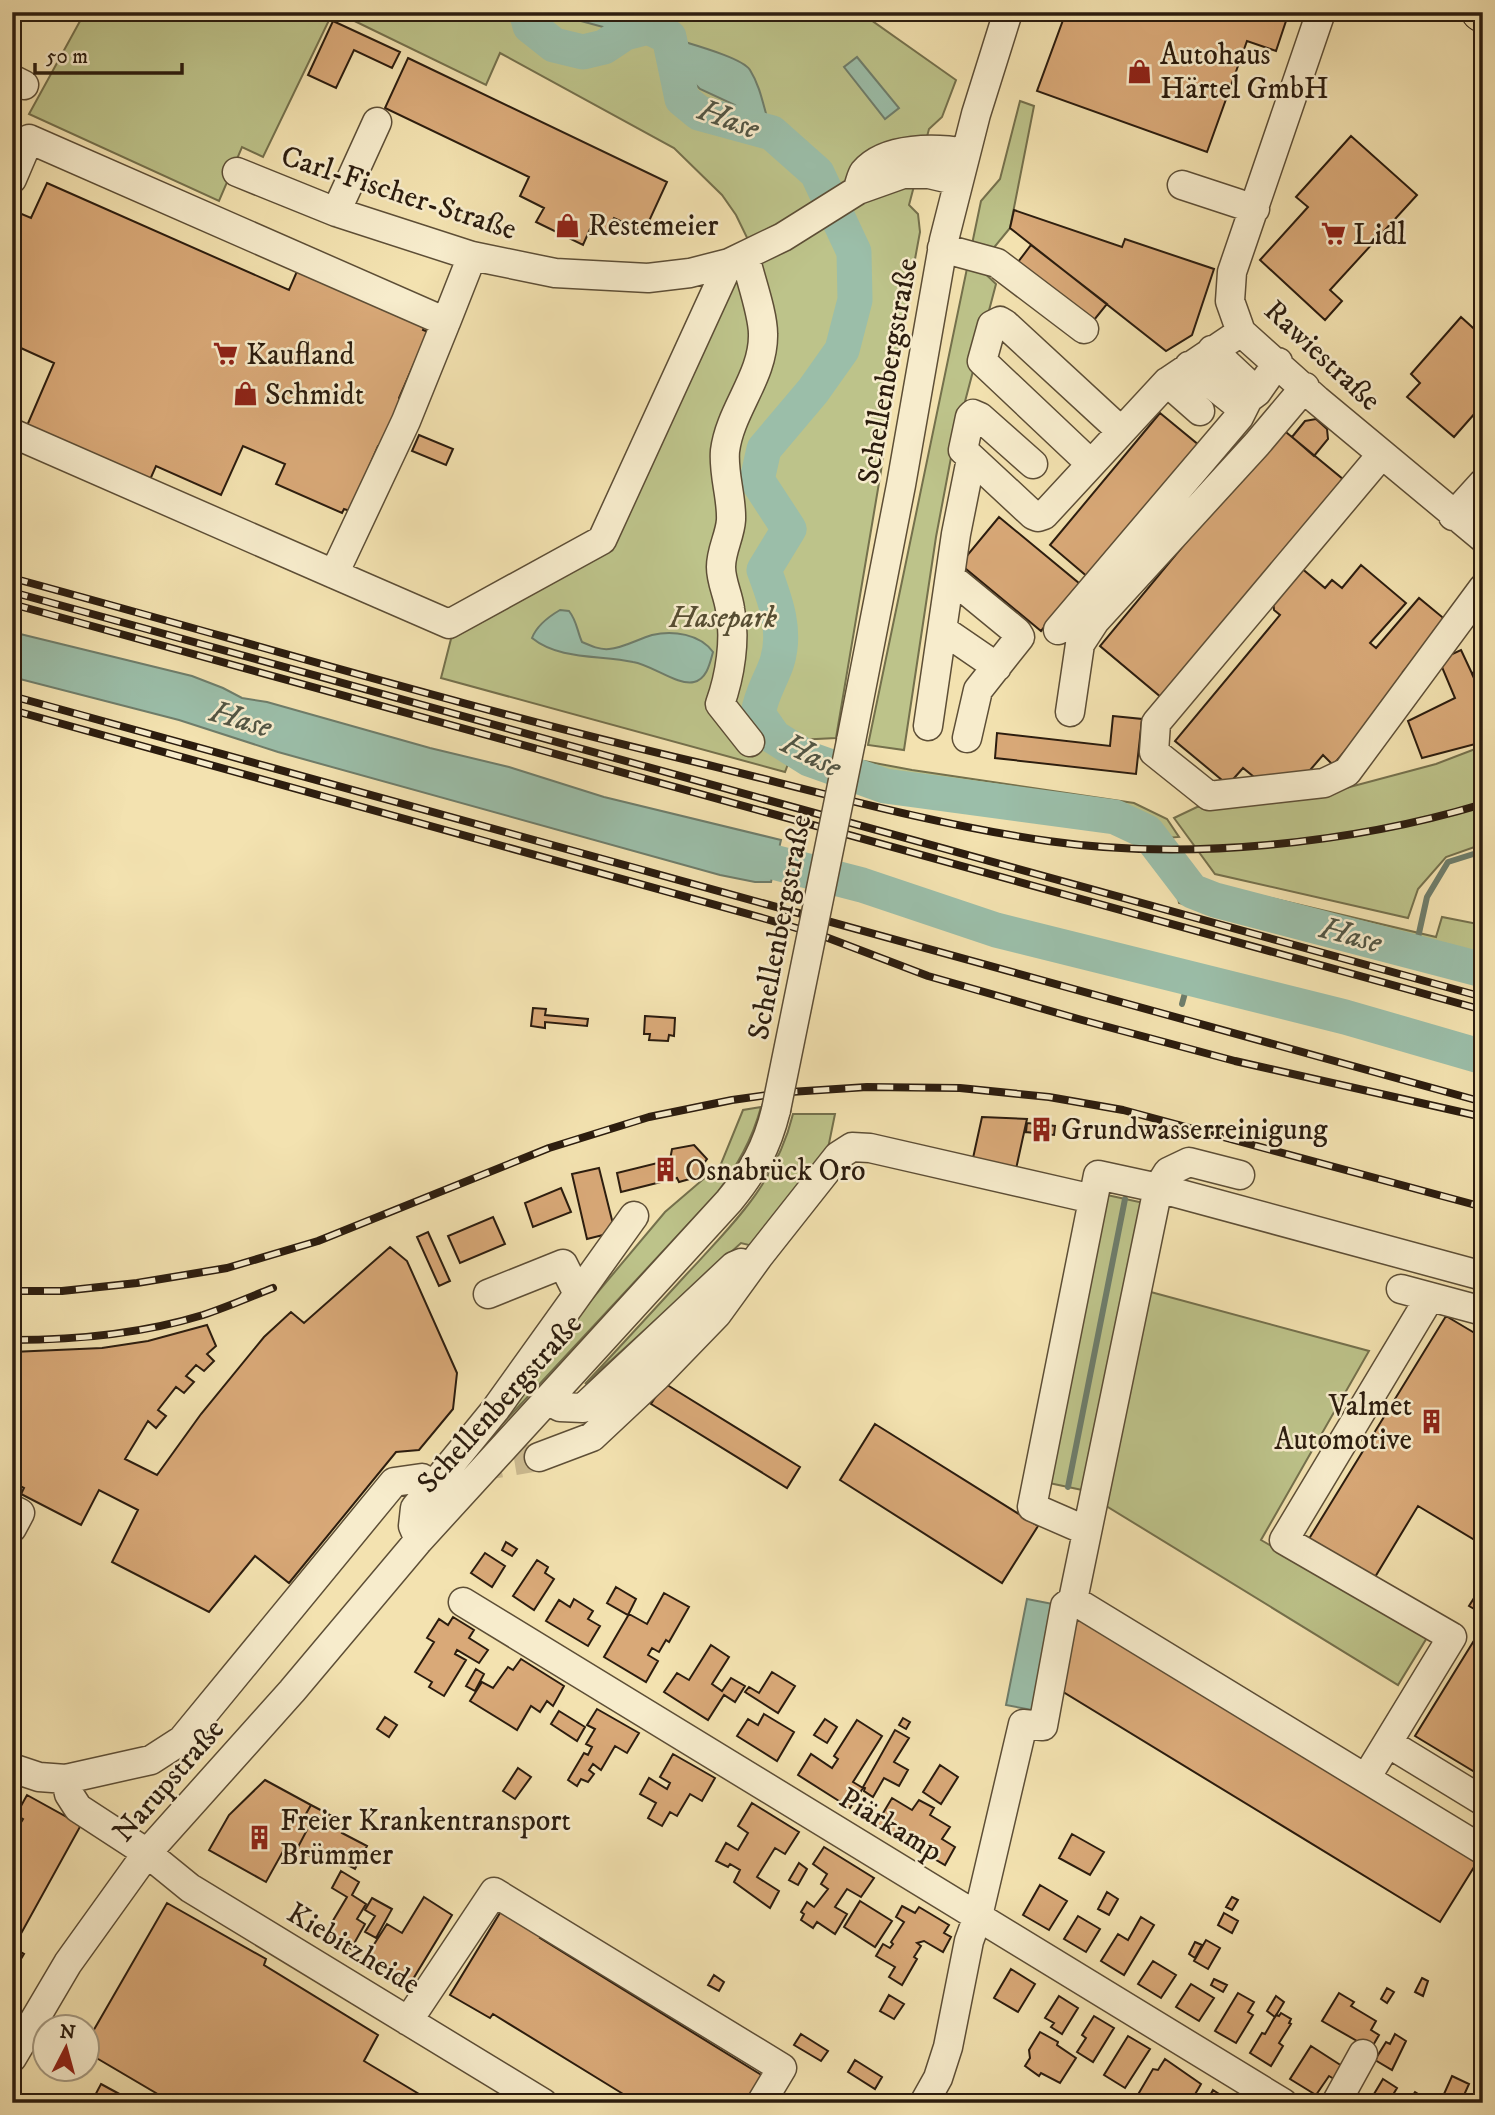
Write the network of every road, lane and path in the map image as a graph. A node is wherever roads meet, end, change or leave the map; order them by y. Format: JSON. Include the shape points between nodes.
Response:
{"nodes":[{"id":1,"x":1008,"y":12,"type":"edge"},
{"id":2,"x":1321,"y":12,"type":"edge"},
{"id":3,"x":377,"y":122,"type":"dead end"},
{"id":4,"x":966,"y":153,"type":"junction"},
{"id":5,"x":237,"y":172,"type":"dead end"},
{"id":6,"x":12,"y":178,"type":"edge"},
{"id":7,"x":959,"y":181,"type":"junction"},
{"id":8,"x":1182,"y":185,"type":"dead end"},
{"id":9,"x":858,"y":190,"type":"junction"},
{"id":10,"x":1255,"y":209,"type":"junction"},
{"id":11,"x":336,"y":212,"type":"junction"},
{"id":12,"x":942,"y":248,"type":"junction"},
{"id":13,"x":472,"y":256,"type":"junction"},
{"id":14,"x":737,"y":260,"type":"junction"},
{"id":15,"x":446,"y":322,"type":"junction"},
{"id":16,"x":1084,"y":329,"type":"dead end"},
{"id":17,"x":1241,"y":332,"type":"junction"},
{"id":18,"x":1278,"y":362,"type":"junction"},
{"id":19,"x":1189,"y":366,"type":"junction"},
{"id":20,"x":1318,"y":391,"type":"junction"},
{"id":21,"x":1252,"y":397,"type":"junction"},
{"id":22,"x":1200,"y":411,"type":"dead end"},
{"id":23,"x":1121,"y":431,"type":"junction"},
{"id":24,"x":12,"y":433,"type":"edge"},
{"id":25,"x":1382,"y":454,"type":"junction"},
{"id":26,"x":971,"y":458,"type":"junction"},
{"id":27,"x":1033,"y":464,"type":"dead end"},
{"id":28,"x":1091,"y":464,"type":"junction"},
{"id":29,"x":1483,"y":483,"type":"edge"},
{"id":30,"x":1454,"y":516,"type":"junction"},
{"id":31,"x":1482,"y":541,"type":"edge"},
{"id":32,"x":334,"y":574,"type":"junction"},
{"id":33,"x":950,"y":578,"type":"junction"},
{"id":34,"x":1483,"y":588,"type":"edge"},
{"id":35,"x":943,"y":629,"type":"junction"},
{"id":36,"x":1058,"y":631,"type":"dead end"},
{"id":37,"x":997,"y":667,"type":"junction"},
{"id":38,"x":936,"y":673,"type":"junction"},
{"id":39,"x":978,"y":690,"type":"junction"},
{"id":40,"x":1070,"y":712,"type":"dead end"},
{"id":41,"x":928,"y":726,"type":"dead end"},
{"id":42,"x":967,"y":738,"type":"dead end"},
{"id":43,"x":750,"y":742,"type":"dead end"},
{"id":44,"x":1163,"y":1180,"type":"junction"},
{"id":45,"x":1238,"y":1183,"type":"dead end"},
{"id":46,"x":1093,"y":1199,"type":"junction"},
{"id":47,"x":634,"y":1216,"type":"dead end"},
{"id":48,"x":759,"y":1256,"type":"junction"},
{"id":49,"x":1483,"y":1276,"type":"edge"},
{"id":50,"x":1401,"y":1289,"type":"dead end"},
{"id":51,"x":488,"y":1294,"type":"dead end"},
{"id":52,"x":578,"y":1294,"type":"junction"},
{"id":53,"x":1430,"y":1297,"type":"junction"},
{"id":54,"x":1483,"y":1311,"type":"edge"},
{"id":55,"x":547,"y":1400,"type":"junction"},
{"id":56,"x":539,"y":1457,"type":"tunnel mouth"},
{"id":57,"x":422,"y":1478,"type":"dead end"},
{"id":58,"x":1087,"y":1531,"type":"junction"},
{"id":59,"x":419,"y":1541,"type":"junction"},
{"id":60,"x":398,"y":1564,"type":"joint"},
{"id":61,"x":1073,"y":1600,"type":"junction"},
{"id":62,"x":463,"y":1602,"type":"dead end"},
{"id":63,"x":1388,"y":1743,"type":"junction"},
{"id":64,"x":12,"y":1769,"type":"edge"},
{"id":65,"x":1366,"y":1778,"type":"junction"},
{"id":66,"x":66,"y":1779,"type":"junction"},
{"id":67,"x":1483,"y":1801,"type":"edge"},
{"id":68,"x":140,"y":1849,"type":"junction"},
{"id":69,"x":1483,"y":1850,"type":"edge"},
{"id":70,"x":978,"y":1916,"type":"junction"},
{"id":71,"x":408,"y":2021,"type":"junction"},
{"id":72,"x":1363,"y":2054,"type":"dead end"},
{"id":73,"x":12,"y":2058,"type":"edge"},
{"id":74,"x":543,"y":2103,"type":"edge"},
{"id":75,"x":761,"y":2103,"type":"edge"},
{"id":76,"x":924,"y":2103,"type":"edge"},
{"id":77,"x":1283,"y":2103,"type":"edge"},
{"id":78,"x":1336,"y":2103,"type":"edge"}],
"edges":[{"from":1,"to":4,"type":"street","name":"Schellenbergstraße"},
{"from":2,"to":10,"type":"street","name":"Rawiestraße"},
{"from":3,"to":11,"type":"street"},
{"from":4,"to":7,"type":"street","name":"Schellenbergstraße"},
{"from":4,"to":9,"type":"street","name":"Carl-Fischer-Straße","via":[[935,148],[882,160],[863,173]]},
{"from":5,"to":11,"type":"street","name":"Carl-Fischer-Straße"},
{"from":6,"to":15,"type":"street","via":[[29,139]]},
{"from":7,"to":9,"type":"street","name":"Carl-Fischer-Straße","via":[[912,173]]},
{"from":7,"to":12,"type":"street","name":"Schellenbergstraße"},
{"from":8,"to":10,"type":"street"},
{"from":9,"to":14,"type":"street","name":"Carl-Fischer-Straße"},
{"from":10,"to":17,"type":"street","name":"Rawiestraße","via":[[1232,272],[1230,301]]},
{"from":11,"to":13,"type":"street","name":"Carl-Fischer-Straße"},
{"from":12,"to":16,"type":"street","via":[[997,263]]},
{"from":12,"to":55,"type":"street","name":"Schellenbergstraße","bridge":true,"via":[[851,741],[765,1147],[729,1201]]},
{"from":13,"to":14,"type":"street","name":"Carl-Fischer-Straße","via":[[555,273],[648,278]]},
{"from":13,"to":15,"type":"street"},
{"from":14,"to":32,"type":"street","via":[[689,346],[602,540],[449,624]]},
{"from":14,"to":43,"type":"street","via":[[764,332],[762,355],[724,463],[731,524],[721,567],[731,609],[731,654],[720,704]]},
{"from":15,"to":32,"type":"street","via":[[406,421]]},
{"from":17,"to":18,"type":"street","name":"Rawiestraße"},
{"from":17,"to":19,"type":"street"},
{"from":18,"to":20,"type":"street","name":"Rawiestraße"},
{"from":18,"to":21,"type":"street"},
{"from":19,"to":21,"type":"street","via":[[1234,402]]},
{"from":19,"to":22,"type":"street"},
{"from":19,"to":23,"type":"street"},
{"from":20,"to":25,"type":"street","name":"Rawiestraße"},
{"from":20,"to":40,"type":"street","via":[[1257,444],[1096,621],[1080,644]]},
{"from":21,"to":36,"type":"street"},
{"from":23,"to":28,"type":"street"},
{"from":23,"to":28,"type":"street","via":[[1005,324],[992,324],[982,360]]},
{"from":24,"to":32,"type":"street"},
{"from":25,"to":30,"type":"street","name":"Rawiestraße"},
{"from":25,"to":34,"type":"street","via":[[1156,723],[1154,752],[1209,796],[1324,783],[1347,772]]},
{"from":26,"to":27,"type":"street","via":[[962,448],[973,414]]},
{"from":26,"to":28,"type":"street","via":[[1038,517]]},
{"from":26,"to":33,"type":"street"},
{"from":29,"to":30,"type":"street"},
{"from":30,"to":31,"type":"street","name":"Rawiestraße"},
{"from":33,"to":35,"type":"street"},
{"from":33,"to":37,"type":"street","via":[[1019,634],[1019,641]]},
{"from":35,"to":37,"type":"street"},
{"from":35,"to":38,"type":"street"},
{"from":37,"to":39,"type":"street"},
{"from":38,"to":39,"type":"street"},
{"from":38,"to":41,"type":"street"},
{"from":39,"to":42,"type":"street"},
{"from":44,"to":45,"type":"street","via":[[1189,1162]]},
{"from":44,"to":46,"type":"street","via":[[1098,1175]]},
{"from":44,"to":49,"type":"street"},
{"from":44,"to":58,"type":"street"},
{"from":46,"to":48,"type":"street","via":[[852,1147],[838,1156]]},
{"from":46,"to":58,"type":"street","via":[[1031,1507]]},
{"from":47,"to":52,"type":"street"},
{"from":48,"to":55,"type":"street","via":[[734,1266],[583,1408],[560,1407]]},
{"from":48,"to":56,"type":"street","via":[[717,1314],[592,1437]]},
{"from":50,"to":53,"type":"street"},
{"from":51,"to":52,"type":"street","via":[[563,1264]]},
{"from":52,"to":59,"type":"street","via":[[495,1410],[415,1508],[413,1527]]},
{"from":53,"to":54,"type":"street"},
{"from":53,"to":63,"type":"street","via":[[1284,1540],[1452,1637]]},
{"from":55,"to":59,"type":"street","name":"Schellenbergstraße"},
{"from":57,"to":66,"type":"street","via":[[394,1482],[182,1740],[152,1760]]},
{"from":58,"to":61,"type":"street"},
{"from":59,"to":60,"type":"street","name":"Schellenbergstraße"},
{"from":60,"to":68,"type":"street","name":"Narupstraße","via":[[292,1691]]},
{"from":61,"to":65,"type":"street"},
{"from":61,"to":70,"type":"street","via":[[1065,1606],[1043,1726],[1023,1724]]},
{"from":62,"to":70,"type":"street","name":"Piärkamp"},
{"from":63,"to":65,"type":"street"},
{"from":63,"to":67,"type":"street"},
{"from":64,"to":66,"type":"street"},
{"from":65,"to":69,"type":"street"},
{"from":66,"to":68,"type":"street","name":"Kiebitzheide","via":[[78,1808]]},
{"from":68,"to":71,"type":"street","name":"Kiebitzheide","via":[[190,1888]]},
{"from":68,"to":73,"type":"street","name":"Narupstraße"},
{"from":70,"to":76,"type":"street","via":[[948,2047],[939,2078]]},
{"from":70,"to":77,"type":"street","name":"Piärkamp"},
{"from":71,"to":74,"type":"street","name":"Kiebitzheide"},
{"from":71,"to":75,"type":"street","via":[[494,1892],[782,2068]]},
{"from":72,"to":78,"type":"street"}]}
